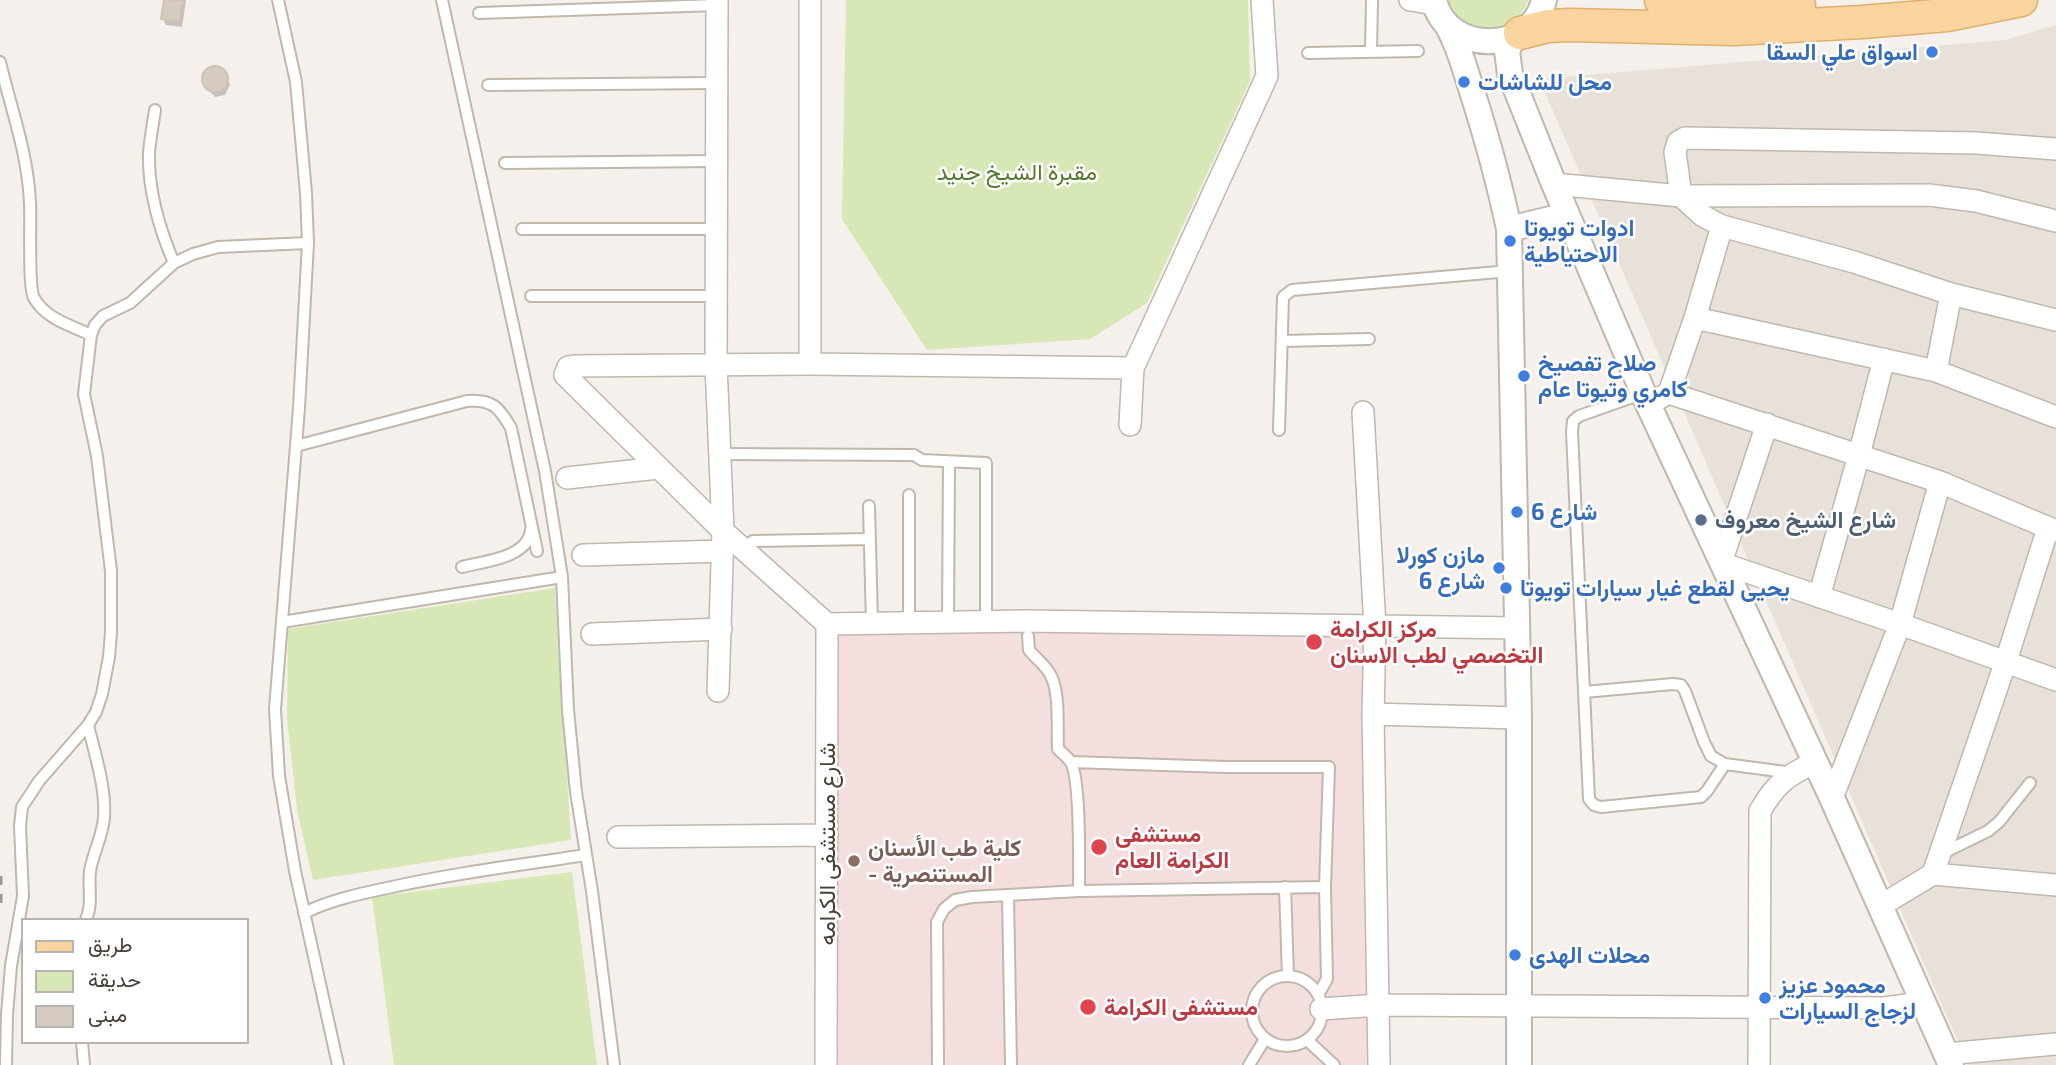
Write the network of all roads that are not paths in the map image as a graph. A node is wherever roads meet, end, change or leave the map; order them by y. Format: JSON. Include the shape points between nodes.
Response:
{"nodes":[{"id":1,"x":278,"y":0,"type":"edge"},
{"id":2,"x":442,"y":0,"type":"edge"},
{"id":3,"x":810,"y":0,"type":"edge"},
{"id":4,"x":1262,"y":0,"type":"edge"},
{"id":5,"x":1372,"y":0,"type":"edge"},
{"id":6,"x":1410,"y":0,"type":"edge"},
{"id":7,"x":1544,"y":0,"type":"edge"},
{"id":8,"x":1661,"y":0,"type":"edge"},
{"id":9,"x":1877,"y":0,"type":"edge"},
{"id":10,"x":2021,"y":0,"type":"edge"},
{"id":11,"x":717,"y":2,"type":"edge"},
{"id":12,"x":1438,"y":9,"type":"edge"},
{"id":13,"x":479,"y":13,"type":"dead end"},
{"id":14,"x":1516,"y":35,"type":"junction"},
{"id":15,"x":1418,"y":51,"type":"dead end"},
{"id":16,"x":1371,"y":52,"type":"junction"},
{"id":17,"x":1308,"y":53,"type":"dead end"},
{"id":18,"x":0,"y":62,"type":"edge"},
{"id":19,"x":717,"y":83,"type":"junction"},
{"id":20,"x":488,"y":85,"type":"dead end"},
{"id":21,"x":155,"y":110,"type":"dead end"},
{"id":22,"x":2056,"y":149,"type":"edge"},
{"id":23,"x":716,"y":161,"type":"junction"},
{"id":24,"x":505,"y":163,"type":"dead end"},
{"id":25,"x":1554,"y":184,"type":"junction"},
{"id":26,"x":1681,"y":196,"type":"junction"},
{"id":27,"x":1567,"y":215,"type":"junction"},
{"id":28,"x":2056,"y":221,"type":"edge"},
{"id":29,"x":1722,"y":226,"type":"junction"},
{"id":30,"x":522,"y":229,"type":"dead end"},
{"id":31,"x":716,"y":229,"type":"junction"},
{"id":32,"x":1509,"y":229,"type":"junction"},
{"id":33,"x":308,"y":243,"type":"junction"},
{"id":34,"x":174,"y":263,"type":"junction"},
{"id":35,"x":1510,"y":271,"type":"junction"},
{"id":36,"x":1951,"y":294,"type":"junction"},
{"id":37,"x":531,"y":296,"type":"dead end"},
{"id":38,"x":716,"y":296,"type":"junction"},
{"id":39,"x":1695,"y":318,"type":"junction"},
{"id":40,"x":2056,"y":320,"type":"edge"},
{"id":41,"x":90,"y":335,"type":"junction"},
{"id":42,"x":1369,"y":339,"type":"dead end"},
{"id":43,"x":1282,"y":341,"type":"junction"},
{"id":44,"x":1884,"y":359,"type":"junction"},
{"id":45,"x":716,"y":364,"type":"junction"},
{"id":46,"x":810,"y":364,"type":"junction"},
{"id":47,"x":1133,"y":368,"type":"junction"},
{"id":48,"x":1936,"y":371,"type":"junction"},
{"id":49,"x":1654,"y":397,"type":"junction"},
{"id":50,"x":1363,"y":412,"type":"dead end"},
{"id":51,"x":2056,"y":417,"type":"edge"},
{"id":52,"x":1767,"y":424,"type":"junction"},
{"id":53,"x":1130,"y":425,"type":"dead end"},
{"id":54,"x":1279,"y":430,"type":"dead end"},
{"id":55,"x":296,"y":446,"type":"junction"},
{"id":56,"x":720,"y":454,"type":"junction"},
{"id":57,"x":1859,"y":455,"type":"junction"},
{"id":58,"x":949,"y":462,"type":"junction"},
{"id":59,"x":658,"y":468,"type":"junction"},
{"id":60,"x":567,"y":478,"type":"dead end"},
{"id":61,"x":1940,"y":482,"type":"junction"},
{"id":62,"x":909,"y":495,"type":"dead end"},
{"id":63,"x":869,"y":506,"type":"dead end"},
{"id":64,"x":531,"y":523,"type":"junction"},
{"id":65,"x":2052,"y":529,"type":"edge"},
{"id":66,"x":870,"y":539,"type":"junction"},
{"id":67,"x":730,"y":543,"type":"junction"},
{"id":68,"x":537,"y":551,"type":"dead end"},
{"id":69,"x":583,"y":555,"type":"dead end"},
{"id":70,"x":1721,"y":563,"type":"junction"},
{"id":71,"x":462,"y":567,"type":"dead end"},
{"id":72,"x":562,"y":577,"type":"junction"},
{"id":73,"x":1819,"y":597,"type":"junction"},
{"id":74,"x":282,"y":622,"type":"junction"},
{"id":75,"x":909,"y":622,"type":"junction"},
{"id":76,"x":948,"y":622,"type":"junction"},
{"id":77,"x":986,"y":622,"type":"junction"},
{"id":78,"x":872,"y":623,"type":"junction"},
{"id":79,"x":827,"y":624,"type":"junction"},
{"id":80,"x":1900,"y":624,"type":"junction"},
{"id":81,"x":1375,"y":626,"type":"junction"},
{"id":82,"x":1518,"y":628,"type":"junction"},
{"id":83,"x":720,"y":629,"type":"junction"},
{"id":84,"x":592,"y":634,"type":"dead end"},
{"id":85,"x":1028,"y":636,"type":"dead end"},
{"id":86,"x":2006,"y":662,"type":"junction"},
{"id":87,"x":2056,"y":680,"type":"edge"},
{"id":88,"x":718,"y":691,"type":"dead end"},
{"id":89,"x":1584,"y":692,"type":"junction"},
{"id":90,"x":1373,"y":714,"type":"junction"},
{"id":91,"x":1520,"y":718,"type":"junction"},
{"id":92,"x":88,"y":725,"type":"junction"},
{"id":93,"x":1071,"y":762,"type":"junction"},
{"id":94,"x":1725,"y":764,"type":"junction"},
{"id":95,"x":1804,"y":767,"type":"junction"},
{"id":96,"x":2030,"y":783,"type":"dead end"},
{"id":97,"x":1832,"y":798,"type":"junction"},
{"id":98,"x":827,"y":835,"type":"junction"},
{"id":99,"x":618,"y":837,"type":"dead end"},
{"id":100,"x":586,"y":855,"type":"junction"},
{"id":101,"x":1937,"y":864,"type":"junction"},
{"id":102,"x":2056,"y":885,"type":"edge"},
{"id":103,"x":1285,"y":887,"type":"junction"},
{"id":104,"x":1325,"y":887,"type":"junction"},
{"id":105,"x":1079,"y":891,"type":"junction"},
{"id":106,"x":1009,"y":895,"type":"junction"},
{"id":107,"x":1880,"y":906,"type":"junction"},
{"id":108,"x":304,"y":913,"type":"junction"},
{"id":109,"x":87,"y":918,"type":"edge"},
{"id":110,"x":1288,"y":976,"type":"junction"},
{"id":111,"x":1320,"y":1002,"type":"junction"},
{"id":112,"x":1922,"y":1003,"type":"junction"},
{"id":113,"x":1379,"y":1005,"type":"junction"},
{"id":114,"x":1518,"y":1006,"type":"junction"},
{"id":115,"x":1759,"y":1009,"type":"junction"},
{"id":116,"x":3,"y":1035,"type":"edge"},
{"id":117,"x":1265,"y":1039,"type":"junction"},
{"id":118,"x":1307,"y":1040,"type":"junction"},
{"id":119,"x":82,"y":1044,"type":"edge"},
{"id":120,"x":2056,"y":1044,"type":"edge"},
{"id":121,"x":1948,"y":1060,"type":"edge"},
{"id":122,"x":6,"y":1065,"type":"edge"},
{"id":123,"x":84,"y":1065,"type":"edge"},
{"id":124,"x":338,"y":1065,"type":"edge"},
{"id":125,"x":614,"y":1065,"type":"edge"},
{"id":126,"x":826,"y":1065,"type":"edge"},
{"id":127,"x":938,"y":1065,"type":"edge"},
{"id":128,"x":1011,"y":1065,"type":"edge"},
{"id":129,"x":1249,"y":1065,"type":"edge"},
{"id":130,"x":1334,"y":1065,"type":"edge"},
{"id":131,"x":1380,"y":1065,"type":"edge"},
{"id":132,"x":1519,"y":1065,"type":"edge"},
{"id":133,"x":1759,"y":1065,"type":"edge"}],
"edges":[{"from":1,"to":33,"type":"lane","via":[[296,82]]},
{"from":2,"to":72,"type":"lane","via":[[545,471]]},
{"from":3,"to":46,"type":"street"},
{"from":4,"to":47,"type":"street","via":[[1267,76]]},
{"from":5,"to":16,"type":"lane"},
{"from":6,"to":12,"type":"street"},
{"from":7,"to":14,"type":"street","via":[[1534,21]]},
{"from":8,"to":9,"type":"main road","via":[[1762,6]]},
{"from":10,"to":14,"type":"main road","via":[[1947,15],[1862,23],[1734,29],[1570,25]]},
{"from":11,"to":13,"type":"lane"},
{"from":11,"to":19,"type":"street"},
{"from":12,"to":14,"type":"street","via":[[1457,33],[1471,40],[1486,43]]},
{"from":12,"to":32,"type":"street","via":[[1459,50],[1484,127]]},
{"from":14,"to":25,"type":"street","via":[[1507,51],[1510,74]]},
{"from":15,"to":16,"type":"lane"},
{"from":16,"to":17,"type":"lane"},
{"from":18,"to":41,"type":"lane","via":[[27,166],[32,295],[43,312]]},
{"from":19,"to":20,"type":"lane"},
{"from":19,"to":23,"type":"street"},
{"from":21,"to":34,"type":"lane","via":[[149,153],[151,192],[159,229]]},
{"from":22,"to":26,"type":"street","via":[[1976,143],[1685,138],[1675,152]]},
{"from":23,"to":24,"type":"lane"},
{"from":23,"to":31,"type":"street"},
{"from":25,"to":26,"type":"street"},
{"from":25,"to":27,"type":"street"},
{"from":26,"to":28,"type":"street","via":[[1929,195],[1976,201]]},
{"from":26,"to":29,"type":"street"},
{"from":27,"to":32,"type":"street"},
{"from":27,"to":49,"type":"street"},
{"from":29,"to":36,"type":"street"},
{"from":29,"to":39,"type":"street"},
{"from":30,"to":31,"type":"lane"},
{"from":31,"to":38,"type":"street"},
{"from":32,"to":35,"type":"street"},
{"from":33,"to":34,"type":"lane","via":[[218,247]]},
{"from":33,"to":55,"type":"lane"},
{"from":34,"to":41,"type":"lane","via":[[130,303],[103,316]]},
{"from":35,"to":43,"type":"lane","via":[[1292,289],[1283,297]]},
{"from":35,"to":82,"type":"street"},
{"from":36,"to":40,"type":"street"},
{"from":36,"to":48,"type":"street"},
{"from":37,"to":38,"type":"lane"},
{"from":38,"to":45,"type":"street"},
{"from":39,"to":44,"type":"street"},
{"from":39,"to":49,"type":"street"},
{"from":41,"to":92,"type":"lane","via":[[84,394],[97,456],[112,596],[109,657],[102,694]]},
{"from":42,"to":43,"type":"lane"},
{"from":43,"to":54,"type":"lane"},
{"from":44,"to":48,"type":"street"},
{"from":44,"to":57,"type":"street"},
{"from":45,"to":46,"type":"street"},
{"from":45,"to":56,"type":"street"},
{"from":45,"to":59,"type":"street","via":[[574,366],[565,370],[569,380]]},
{"from":46,"to":47,"type":"street"},
{"from":47,"to":53,"type":"street"},
{"from":48,"to":51,"type":"street"},
{"from":49,"to":52,"type":"street"},
{"from":49,"to":70,"type":"street"},
{"from":49,"to":89,"type":"lane","via":[[1573,421]]},
{"from":50,"to":81,"type":"street"},
{"from":52,"to":57,"type":"street"},
{"from":52,"to":70,"type":"street"},
{"from":55,"to":64,"type":"lane","via":[[467,401],[490,403],[502,411],[511,428]]},
{"from":55,"to":74,"type":"lane"},
{"from":56,"to":58,"type":"lane","via":[[914,456]]},
{"from":56,"to":67,"type":"street"},
{"from":57,"to":61,"type":"street"},
{"from":57,"to":73,"type":"street"},
{"from":58,"to":76,"type":"lane"},
{"from":58,"to":77,"type":"lane","via":[[986,463]]},
{"from":59,"to":60,"type":"street"},
{"from":59,"to":67,"type":"street"},
{"from":61,"to":65,"type":"street"},
{"from":61,"to":80,"type":"street"},
{"from":62,"to":75,"type":"lane"},
{"from":63,"to":66,"type":"lane"},
{"from":64,"to":68,"type":"lane"},
{"from":64,"to":71,"type":"lane","via":[[530,538],[522,548]]},
{"from":65,"to":86,"type":"street"},
{"from":66,"to":67,"type":"lane"},
{"from":66,"to":78,"type":"lane"},
{"from":67,"to":69,"type":"street"},
{"from":67,"to":79,"type":"street"},
{"from":67,"to":83,"type":"street"},
{"from":70,"to":73,"type":"street"},
{"from":70,"to":95,"type":"street"},
{"from":72,"to":74,"type":"lane"},
{"from":72,"to":100,"type":"lane","via":[[568,710]]},
{"from":73,"to":80,"type":"street"},
{"from":74,"to":108,"type":"lane","via":[[275,709],[279,776]]},
{"from":75,"to":76,"type":"street"},
{"from":75,"to":78,"type":"street"},
{"from":76,"to":77,"type":"street"},
{"from":77,"to":81,"type":"street"},
{"from":78,"to":79,"type":"street"},
{"from":79,"to":98,"type":"street","name":"شارع مستشفى الكرامه"},
{"from":80,"to":86,"type":"street"},
{"from":80,"to":97,"type":"street"},
{"from":81,"to":82,"type":"street"},
{"from":81,"to":90,"type":"street"},
{"from":82,"to":91,"type":"street"},
{"from":83,"to":84,"type":"street"},
{"from":83,"to":88,"type":"street"},
{"from":85,"to":93,"type":"lane","via":[[1029,650],[1053,678],[1058,749]]},
{"from":86,"to":87,"type":"street"},
{"from":86,"to":101,"type":"street"},
{"from":89,"to":94,"type":"lane","via":[[1681,685],[1711,756]]},
{"from":89,"to":94,"type":"lane","via":[[1589,799],[1594,805],[1701,797]]},
{"from":90,"to":91,"type":"street"},
{"from":90,"to":113,"type":"street"},
{"from":91,"to":114,"type":"street"},
{"from":92,"to":109,"type":"lane","via":[[103,790],[104,819],[90,875]]},
{"from":92,"to":116,"type":"lane","via":[[39,780],[22,807],[23,897]]},
{"from":93,"to":104,"type":"lane","via":[[1329,767]]},
{"from":93,"to":105,"type":"lane","via":[[1077,799]]},
{"from":94,"to":95,"type":"lane"},
{"from":95,"to":97,"type":"street"},
{"from":95,"to":115,"type":"street","via":[[1772,791],[1760,811]]},
{"from":96,"to":101,"type":"lane","via":[[1999,822]]},
{"from":97,"to":107,"type":"street"},
{"from":98,"to":99,"type":"street"},
{"from":98,"to":126,"type":"street","name":"شارع مستشفى الكرامه"},
{"from":100,"to":108,"type":"lane","via":[[431,878]]},
{"from":100,"to":125,"type":"lane"},
{"from":101,"to":102,"type":"street"},
{"from":101,"to":107,"type":"street"},
{"from":103,"to":104,"type":"lane"},
{"from":103,"to":105,"type":"lane"},
{"from":103,"to":110,"type":"lane"},
{"from":104,"to":111,"type":"lane","via":[[1327,979]]},
{"from":105,"to":106,"type":"lane"},
{"from":106,"to":127,"type":"lane","via":[[955,900],[937,922]]},
{"from":106,"to":128,"type":"lane"},
{"from":107,"to":112,"type":"street"},
{"from":108,"to":124,"type":"lane"},
{"from":110,"to":111,"type":"lane","via":[[1314,988]]},
{"from":110,"to":117,"type":"lane","via":[[1261,986],[1254,999],[1252,1014]]},
{"from":111,"to":113,"type":"street"},
{"from":111,"to":118,"type":"lane","via":[[1322,1016]]},
{"from":112,"to":115,"type":"street","via":[[1884,1008]]},
{"from":112,"to":121,"type":"street"},
{"from":113,"to":114,"type":"street"},
{"from":113,"to":131,"type":"street"},
{"from":114,"to":115,"type":"street"},
{"from":114,"to":132,"type":"street"},
{"from":115,"to":133,"type":"street"},
{"from":116,"to":122,"type":"lane"},
{"from":117,"to":118,"type":"lane","via":[[1293,1046]]},
{"from":117,"to":129,"type":"lane"},
{"from":118,"to":130,"type":"lane"},
{"from":119,"to":123,"type":"lane"},
{"from":120,"to":121,"type":"street"}]}
